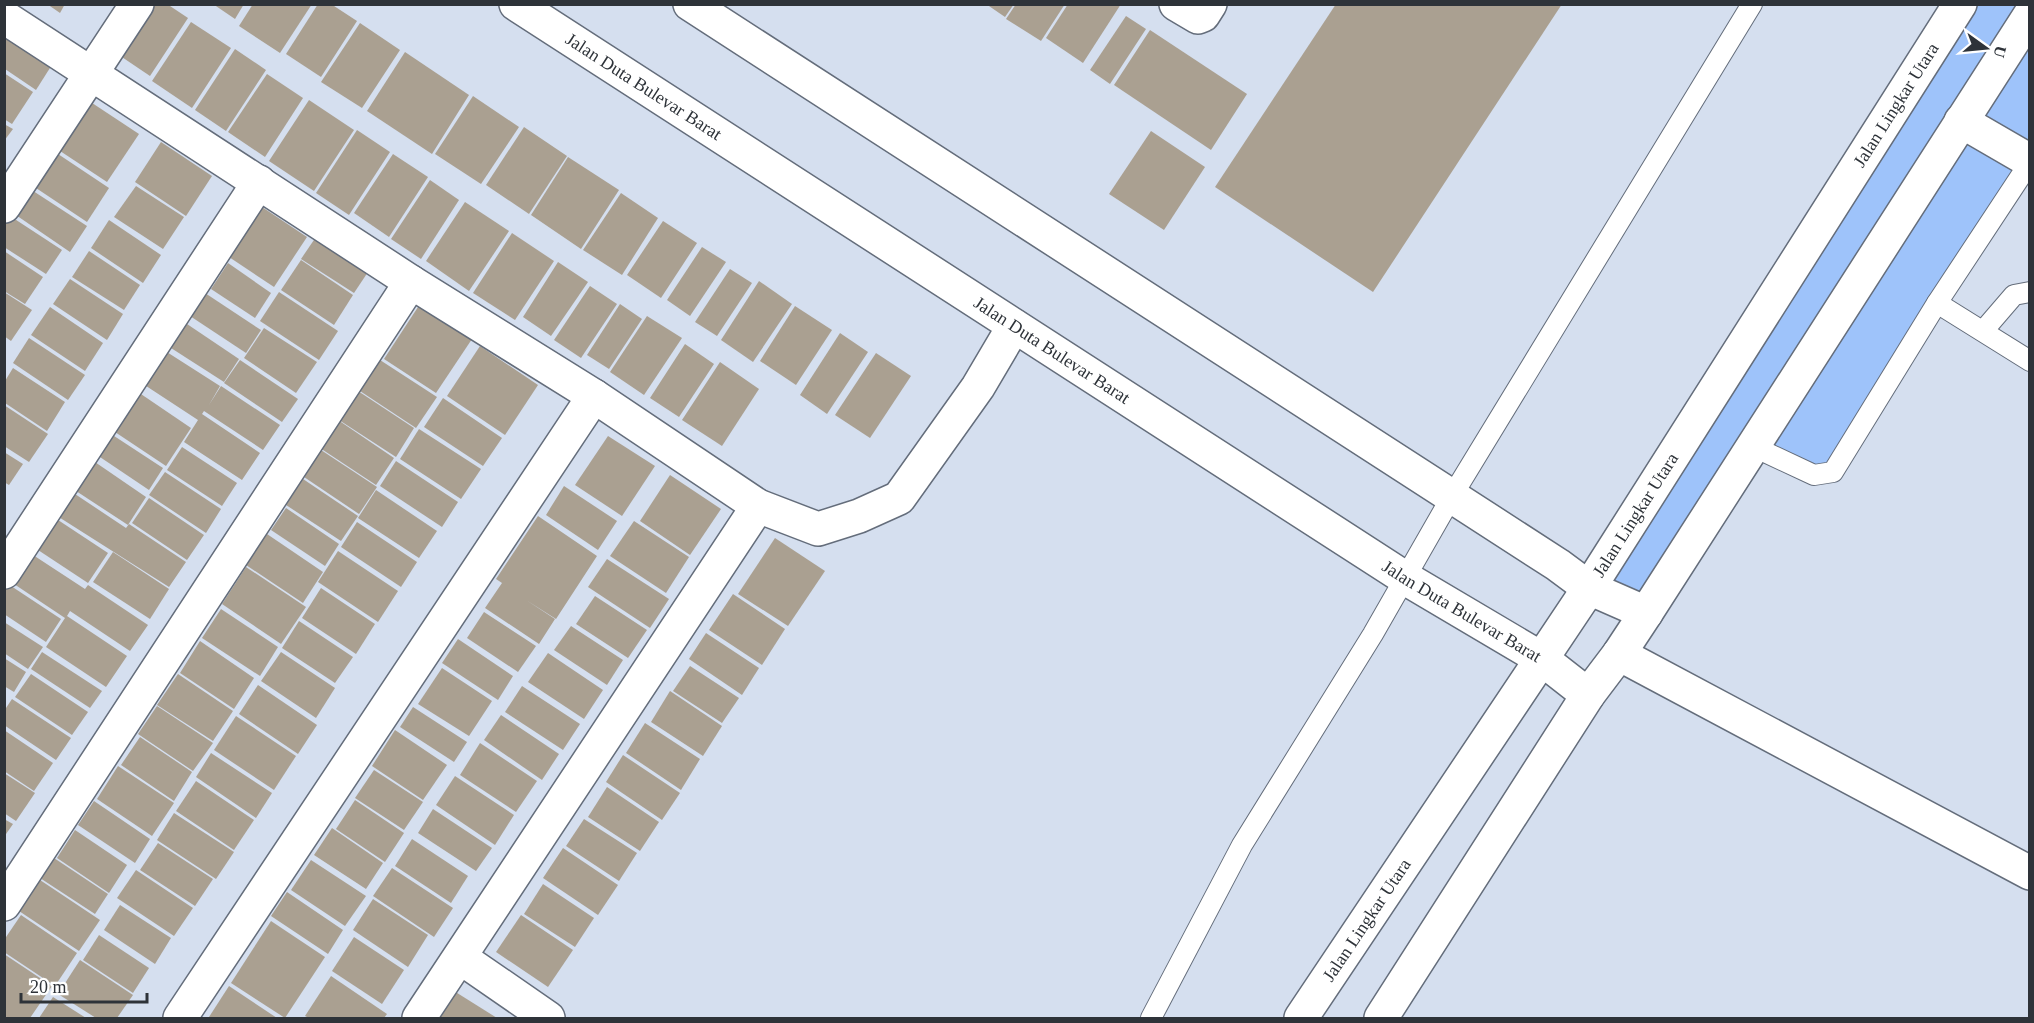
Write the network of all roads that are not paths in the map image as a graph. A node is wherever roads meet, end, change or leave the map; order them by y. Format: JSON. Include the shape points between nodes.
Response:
{"nodes":[{"id":1,"x":137,"y":4,"type":"edge"},
{"id":2,"x":516,"y":4,"type":"edge"},
{"id":3,"x":690,"y":4,"type":"edge"},
{"id":4,"x":1176,"y":4,"type":"edge"},
{"id":5,"x":1210,"y":4,"type":"edge"},
{"id":6,"x":1752,"y":4,"type":"edge"},
{"id":7,"x":1960,"y":4,"type":"edge"},
{"id":8,"x":2030,"y":15,"type":"edge"},
{"id":9,"x":4,"y":17,"type":"edge"},
{"id":10,"x":92,"y":73,"type":"junction"},
{"id":11,"x":1961,"y":121,"type":"junction"},
{"id":12,"x":2030,"y":161,"type":"edge"},
{"id":13,"x":259,"y":182,"type":"junction"},
{"id":14,"x":4,"y":206,"type":"edge"},
{"id":15,"x":411,"y":282,"type":"junction"},
{"id":16,"x":2030,"y":292,"type":"edge"},
{"id":17,"x":1937,"y":303,"type":"junction"},
{"id":18,"x":1014,"y":326,"type":"junction"},
{"id":19,"x":1983,"y":331,"type":"junction"},
{"id":20,"x":2030,"y":361,"type":"edge"},
{"id":21,"x":594,"y":396,"type":"junction"},
{"id":22,"x":1752,"y":446,"type":"junction"},
{"id":23,"x":1465,"y":504,"type":"junction"},
{"id":24,"x":758,"y":506,"type":"junction"},
{"id":25,"x":4,"y":572,"type":"edge"},
{"id":26,"x":1405,"y":578,"type":"junction"},
{"id":27,"x":1589,"y":588,"type":"junction"},
{"id":28,"x":1646,"y":613,"type":"junction"},
{"id":29,"x":1619,"y":654,"type":"junction"},
{"id":30,"x":1542,"y":659,"type":"junction"},
{"id":31,"x":1588,"y":695,"type":"junction"},
{"id":32,"x":2030,"y":873,"type":"edge"},
{"id":33,"x":4,"y":904,"type":"edge"},
{"id":34,"x":461,"y":958,"type":"junction"},
{"id":35,"x":180,"y":1018,"type":"edge"},
{"id":36,"x":419,"y":1018,"type":"edge"},
{"id":37,"x":548,"y":1018,"type":"edge"},
{"id":38,"x":1151,"y":1018,"type":"edge"},
{"id":39,"x":1301,"y":1018,"type":"edge"},
{"id":40,"x":1381,"y":1018,"type":"edge"}],
"edges":[{"from":1,"to":10,"type":"street"},
{"from":2,"to":18,"type":"street","name":"Jalan Duta Bulevar Barat"},
{"from":3,"to":23,"type":"street"},
{"from":4,"to":5,"type":"street","via":[[1198,17]]},
{"from":6,"to":23,"type":"lane"},
{"from":7,"to":27,"type":"street","name":"Jalan Lingkar Utara"},
{"from":8,"to":11,"type":"street"},
{"from":9,"to":10,"type":"street"},
{"from":10,"to":13,"type":"street"},
{"from":10,"to":14,"type":"street"},
{"from":11,"to":12,"type":"street"},
{"from":11,"to":22,"type":"street"},
{"from":12,"to":17,"type":"lane"},
{"from":13,"to":15,"type":"street"},
{"from":13,"to":25,"type":"street"},
{"from":15,"to":21,"type":"street"},
{"from":15,"to":33,"type":"street"},
{"from":16,"to":19,"type":"lane","via":[[2014,295]]},
{"from":17,"to":19,"type":"lane"},
{"from":17,"to":22,"type":"lane","via":[[1833,472],[1814,475]]},
{"from":18,"to":24,"type":"street","via":[[978,387],[899,498],[818,529]]},
{"from":18,"to":26,"type":"street","name":"Jalan Duta Bulevar Barat"},
{"from":19,"to":20,"type":"lane"},
{"from":21,"to":24,"type":"street"},
{"from":21,"to":35,"type":"street"},
{"from":22,"to":28,"type":"street"},
{"from":23,"to":26,"type":"lane"},
{"from":23,"to":27,"type":"street"},
{"from":24,"to":34,"type":"street"},
{"from":26,"to":30,"type":"street","name":"Jalan Duta Bulevar Barat"},
{"from":26,"to":38,"type":"lane","via":[[1242,845]]},
{"from":27,"to":28,"type":"street"},
{"from":27,"to":30,"type":"street","name":"Jalan Lingkar Utara"},
{"from":28,"to":29,"type":"street"},
{"from":29,"to":31,"type":"street"},
{"from":29,"to":32,"type":"street"},
{"from":30,"to":31,"type":"street","name":"Jalan Duta Bulevar Barat"},
{"from":30,"to":39,"type":"street","name":"Jalan Lingkar Utara"},
{"from":31,"to":40,"type":"street"},
{"from":34,"to":36,"type":"street"},
{"from":34,"to":37,"type":"street"}]}
